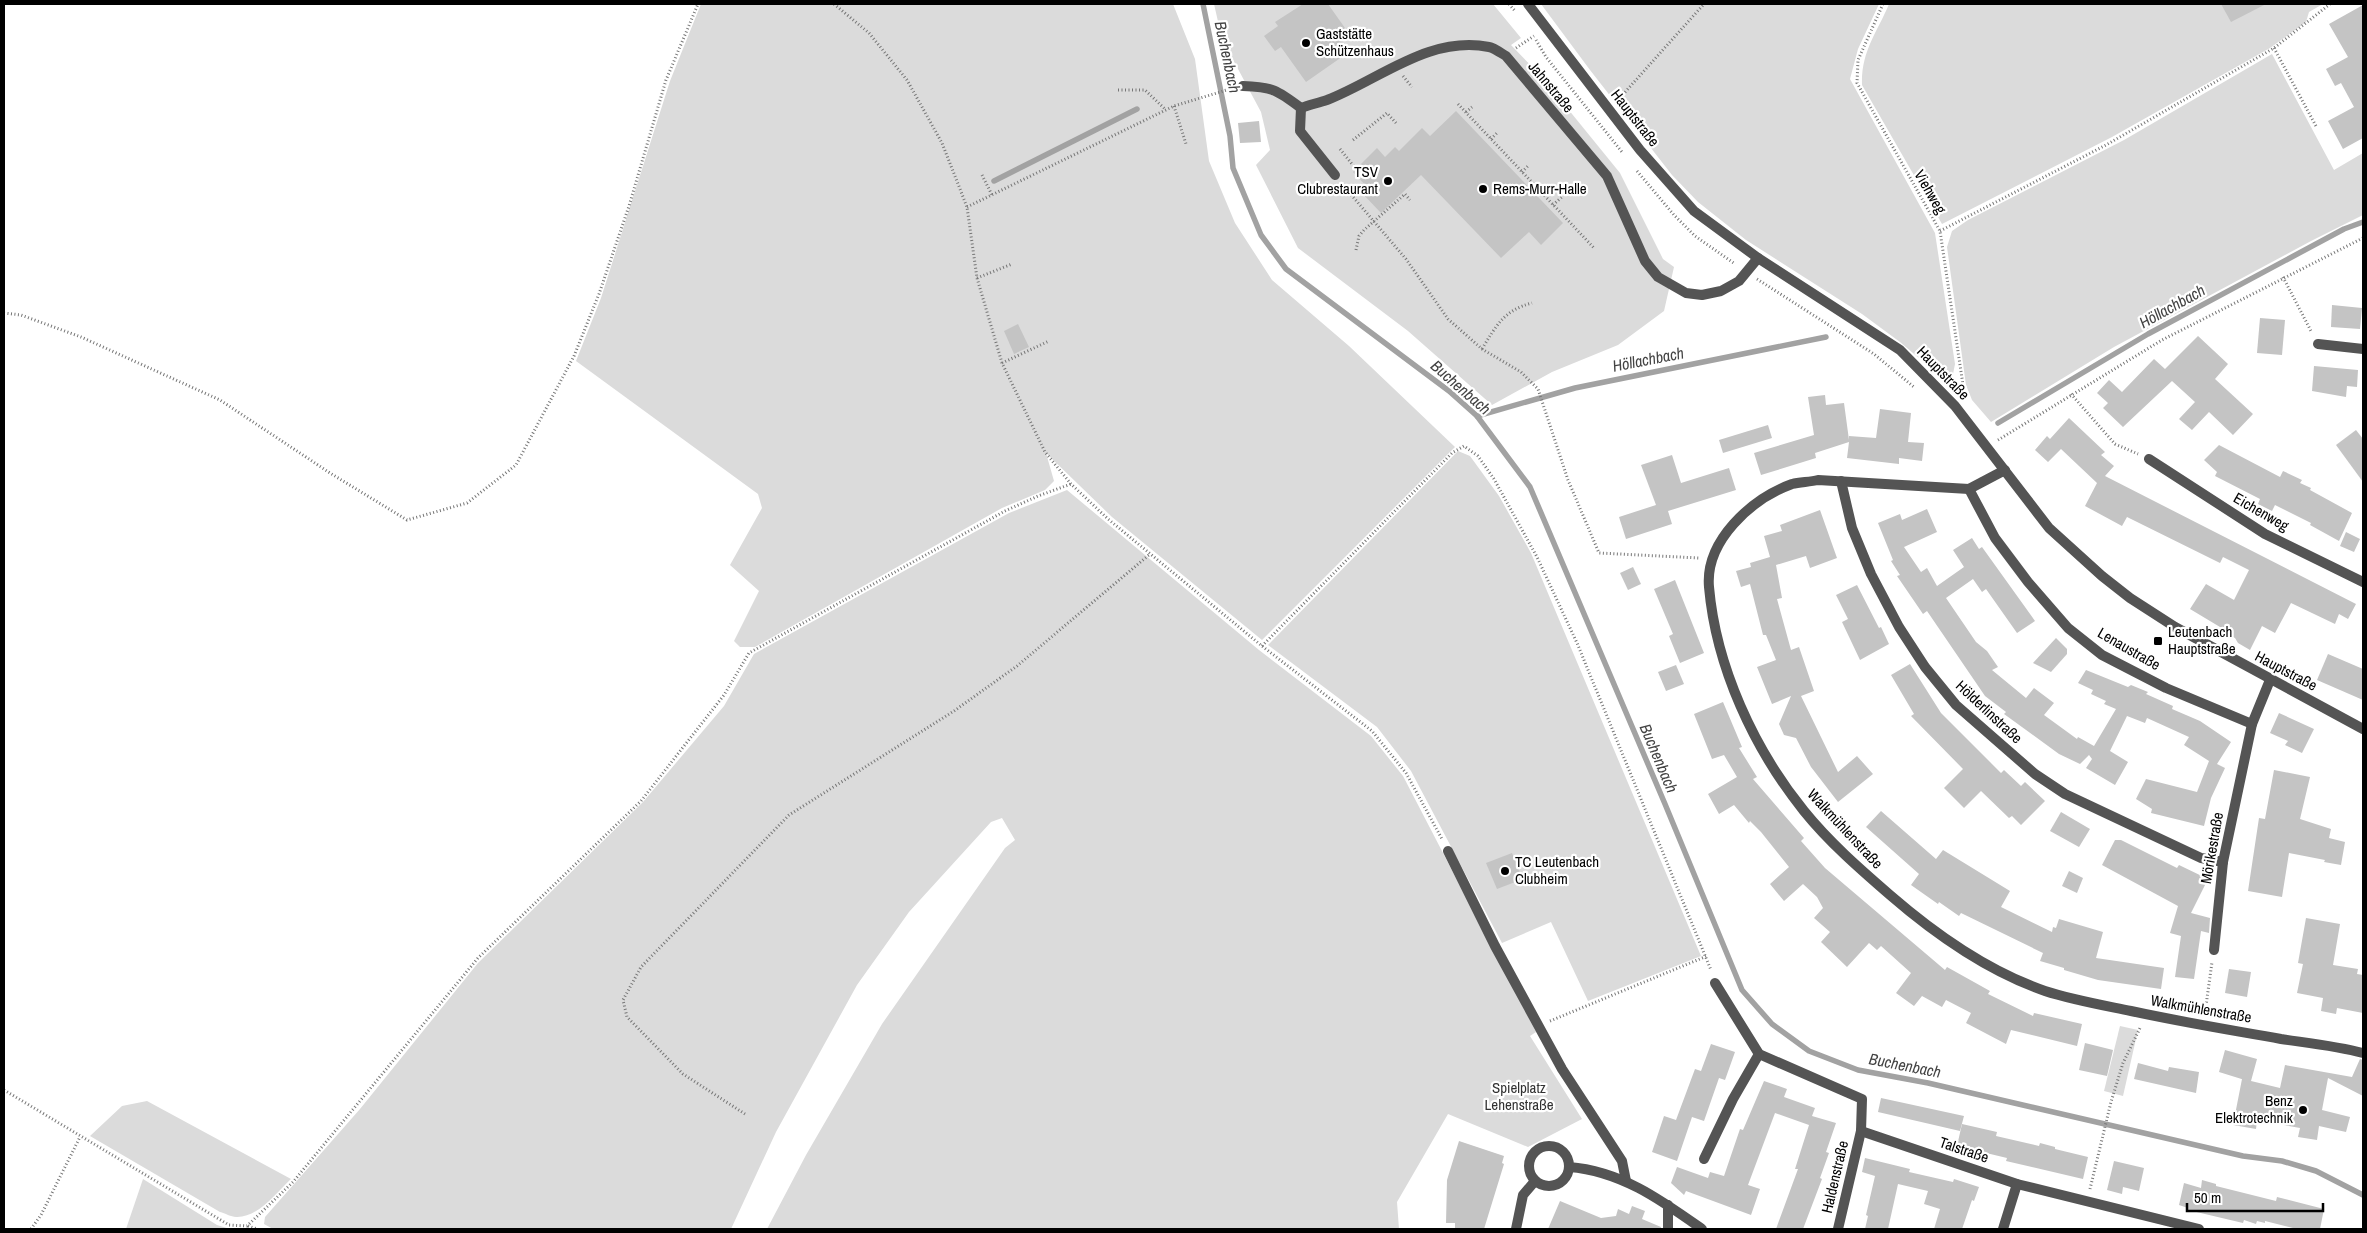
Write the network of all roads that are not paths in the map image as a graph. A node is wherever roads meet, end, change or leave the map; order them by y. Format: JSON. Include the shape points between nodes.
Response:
{"nodes":[{"id":1,"x":1528,"y":4,"type":"edge"},
{"id":2,"x":1243,"y":86,"type":"road end"},
{"id":3,"x":1301,"y":108,"type":"junction"},
{"id":4,"x":1336,"y":176,"type":"road end"},
{"id":5,"x":1758,"y":258,"type":"junction"},
{"id":6,"x":2318,"y":344,"type":"road end"},
{"id":7,"x":2363,"y":349,"type":"edge"},
{"id":8,"x":2149,"y":459,"type":"road end"},
{"id":9,"x":2005,"y":470,"type":"junction"},
{"id":10,"x":1840,"y":481,"type":"junction"},
{"id":11,"x":1968,"y":489,"type":"junction"},
{"id":12,"x":2363,"y":582,"type":"edge"},
{"id":13,"x":2270,"y":680,"type":"junction"},
{"id":14,"x":2252,"y":724,"type":"junction"},
{"id":15,"x":2363,"y":729,"type":"edge"},
{"id":16,"x":1448,"y":851,"type":"road end"},
{"id":17,"x":2222,"y":862,"type":"junction"},
{"id":18,"x":2214,"y":950,"type":"road end"},
{"id":19,"x":1715,"y":983,"type":"dead end"},
{"id":20,"x":2363,"y":1053,"type":"edge"},
{"id":21,"x":1759,"y":1054,"type":"junction"},
{"id":22,"x":1861,"y":1131,"type":"junction"},
{"id":23,"x":1704,"y":1159,"type":"dead end"},
{"id":24,"x":1569,"y":1167,"type":"junction"},
{"id":25,"x":1535,"y":1181,"type":"junction"},
{"id":26,"x":1626,"y":1181,"type":"junction"},
{"id":27,"x":2017,"y":1184,"type":"junction"},
{"id":28,"x":1668,"y":1205,"type":"junction"},
{"id":29,"x":1516,"y":1229,"type":"edge"},
{"id":30,"x":1668,"y":1229,"type":"edge"},
{"id":31,"x":1702,"y":1229,"type":"edge"},
{"id":32,"x":1838,"y":1229,"type":"edge"},
{"id":33,"x":2003,"y":1229,"type":"edge"},
{"id":34,"x":2198,"y":1229,"type":"edge"}],
"edges":[{"from":1,"to":5,"type":"street","name":"Hauptstraße","via":[[1640,150],[1694,212]]},
{"from":2,"to":3,"type":"street","via":[[1278,90]]},
{"from":3,"to":4,"type":"street","via":[[1300,131]]},
{"from":3,"to":5,"type":"street","name":"Jahnstraße","via":[[1326,100],[1401,62],[1443,48],[1490,47],[1506,56],[1607,176],[1645,262],[1658,277],[1686,293],[1702,295],[1739,282]]},
{"from":5,"to":9,"type":"street","name":"Hauptstraße","via":[[1900,350],[1955,406]]},
{"from":6,"to":7,"type":"street"},
{"from":8,"to":12,"type":"street","name":"Eichenweg","via":[[2265,534]]},
{"from":9,"to":11,"type":"street"},
{"from":9,"to":13,"type":"street","name":"Hauptstraße","via":[[2049,528],[2102,576],[2158,618]]},
{"from":10,"to":11,"type":"street","name":"Walkmühlenstraße"},
{"from":10,"to":17,"type":"street","name":"Hölderlinstraße","via":[[1852,528],[1871,574],[1899,627],[1925,667],[1956,705],[2035,774],[2065,794],[2201,858]]},
{"from":10,"to":20,"type":"street","name":"Walkmühlenstraße","via":[[1793,484],[1766,497],[1744,514],[1723,538],[1712,558],[1708,578],[1711,612],[1734,689],[1766,754],[1804,812],[1856,866],[1922,923],[1982,962],[2043,990],[2203,1026]]},
{"from":11,"to":14,"type":"street","name":"Lenaustraße","via":[[1995,538],[2068,628],[2102,655],[2166,688]]},
{"from":13,"to":14,"type":"street","name":"Mörikestraße"},
{"from":13,"to":15,"type":"street","name":"Hauptstraße"},
{"from":14,"to":17,"type":"street","name":"Mörikestraße"},
{"from":16,"to":26,"type":"street","via":[[1562,1070],[1622,1161]]},
{"from":17,"to":18,"type":"street","name":"Mörikestraße"},
{"from":19,"to":21,"type":"street"},
{"from":21,"to":22,"type":"street","via":[[1862,1099]]},
{"from":21,"to":23,"type":"street"},
{"from":22,"to":27,"type":"street","name":"Talstraße"},
{"from":22,"to":32,"type":"street","name":"Haldenstraße"},
{"from":24,"to":25,"type":"street","via":[[1564,1179],[1553,1185]]},
{"from":24,"to":25,"type":"street","via":[[1566,1154],[1561,1149],[1548,1145],[1541,1147],[1535,1150],[1528,1162]]},
{"from":24,"to":26,"type":"street","via":[[1591,1169]]},
{"from":25,"to":29,"type":"street","via":[[1523,1195]]},
{"from":26,"to":28,"type":"street"},
{"from":27,"to":33,"type":"street"},
{"from":27,"to":34,"type":"street","name":"Talstraße"},
{"from":28,"to":30,"type":"street"},
{"from":28,"to":31,"type":"street"}]}
